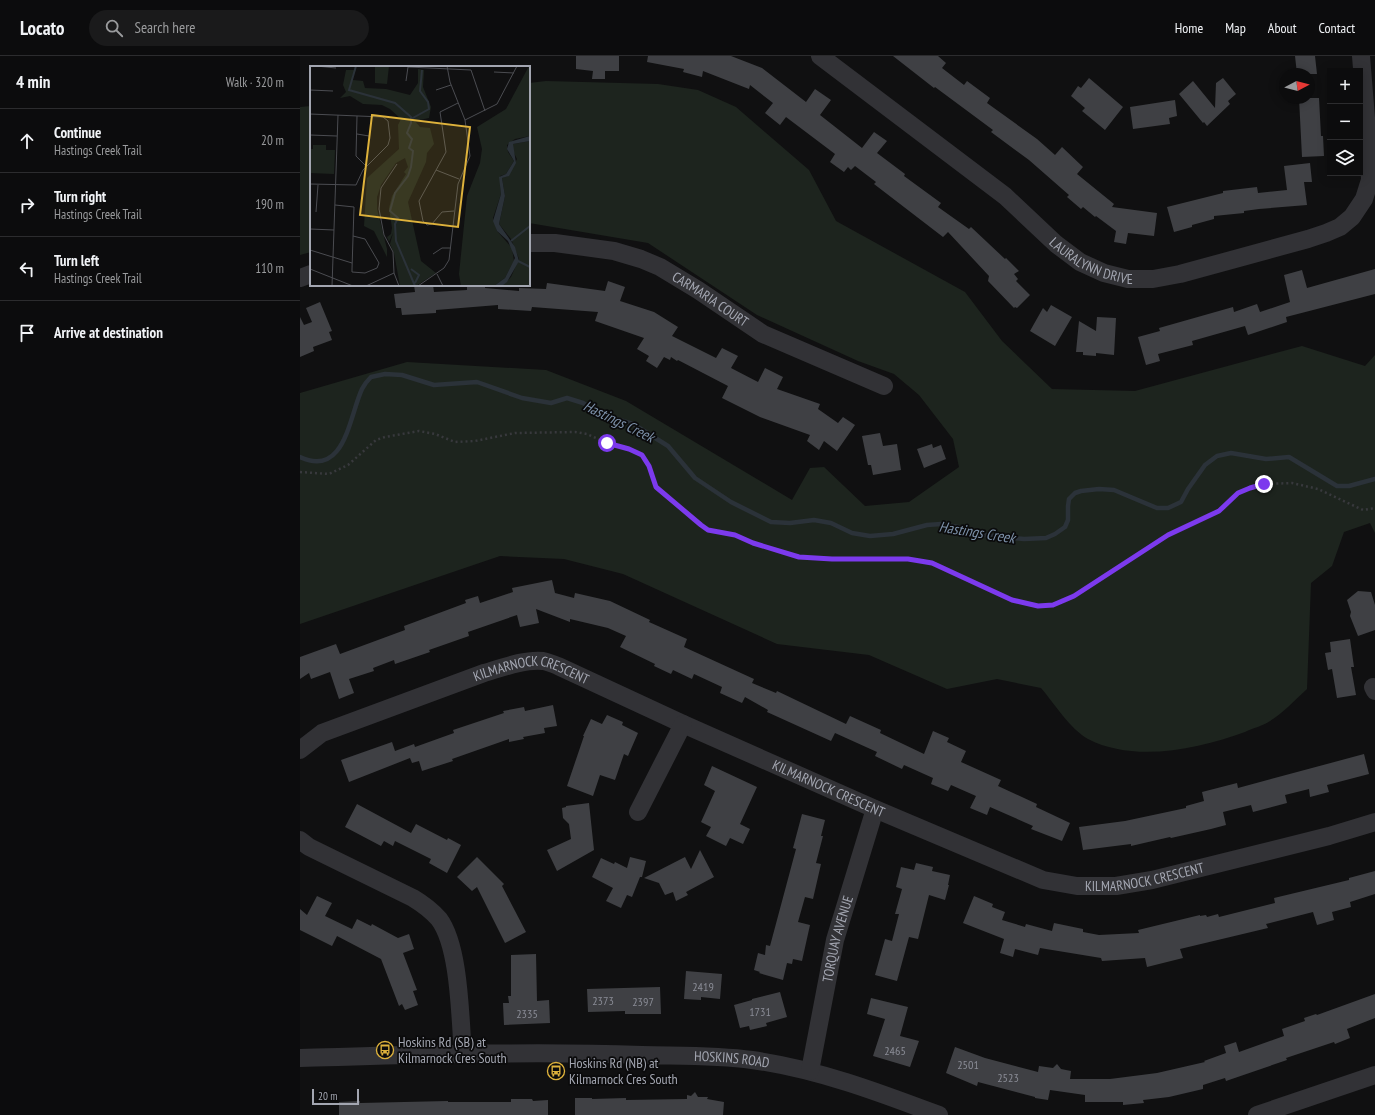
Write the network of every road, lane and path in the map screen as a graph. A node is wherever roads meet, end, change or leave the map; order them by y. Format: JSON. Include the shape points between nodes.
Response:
{"nodes":[{"id":1,"x":821,"y":56,"type":"edge"},
{"id":2,"x":1361,"y":56,"type":"edge"},
{"id":3,"x":530,"y":243,"type":"edge"},
{"id":4,"x":310,"y":274,"type":"edge"},
{"id":5,"x":300,"y":278,"type":"edge"},
{"id":6,"x":884,"y":386,"type":"dead end"},
{"id":7,"x":300,"y":472,"type":"edge"},
{"id":8,"x":1375,"y":508,"type":"edge"},
{"id":9,"x":683,"y":724,"type":"junction"},
{"id":10,"x":300,"y":750,"type":"edge"},
{"id":11,"x":875,"y":809,"type":"junction"},
{"id":12,"x":638,"y":812,"type":"dead end"},
{"id":13,"x":1375,"y":822,"type":"edge"},
{"id":14,"x":300,"y":840,"type":"edge"},
{"id":15,"x":463,"y":1054,"type":"junction"},
{"id":16,"x":300,"y":1058,"type":"edge"},
{"id":17,"x":810,"y":1071,"type":"junction"},
{"id":18,"x":1375,"y":1075,"type":"edge"},
{"id":19,"x":940,"y":1115,"type":"edge"},
{"id":20,"x":1257,"y":1115,"type":"edge"}],
"edges":[{"from":1,"to":2,"type":"street","name":"LAURALYNN DRIVE","via":[[1005,196],[1056,244],[1080,262],[1104,273],[1128,279],[1180,274],[1314,237],[1340,227],[1352,217],[1364,199],[1370,180]]},
{"from":3,"to":6,"type":"street","name":"CARMARIA COURT","via":[[556,243],[614,251],[641,259],[660,267],[698,290],[762,334]]},
{"from":4,"to":5,"type":"street"},
{"from":7,"to":8,"type":"path","via":[[329,474],[348,465],[376,440],[419,431],[436,434],[455,442],[516,433],[587,434],[642,455],[649,466],[656,487],[708,530],[735,535],[799,557],[908,559],[932,563],[1012,600],[1038,606],[1053,605],[1074,596],[1168,535],[1219,511],[1238,493],[1250,488],[1292,482],[1318,489],[1363,510]]},
{"from":9,"to":10,"type":"street","name":"KILMARNOCK CRESCENT","via":[[542,661],[506,666],[484,673],[322,733]]},
{"from":9,"to":11,"type":"street","name":"KILMARNOCK CRESCENT"},
{"from":9,"to":12,"type":"street"},
{"from":11,"to":13,"type":"street","name":"KILMARNOCK CRESCENT","via":[[1043,880],[1076,886],[1116,886],[1152,880]]},
{"from":11,"to":17,"type":"street","name":"TORQUAY AVENUE","via":[[834,940]]},
{"from":14,"to":15,"type":"street","via":[[309,847],[413,898],[439,920],[449,938],[457,977]]},
{"from":15,"to":16,"type":"street","name":"HOSKINS ROAD"},
{"from":15,"to":17,"type":"street","name":"HOSKINS ROAD","via":[[600,1053],[693,1056],[752,1060]]},
{"from":17,"to":19,"type":"street","name":"HOSKINS ROAD"},
{"from":18,"to":20,"type":"street"}]}
